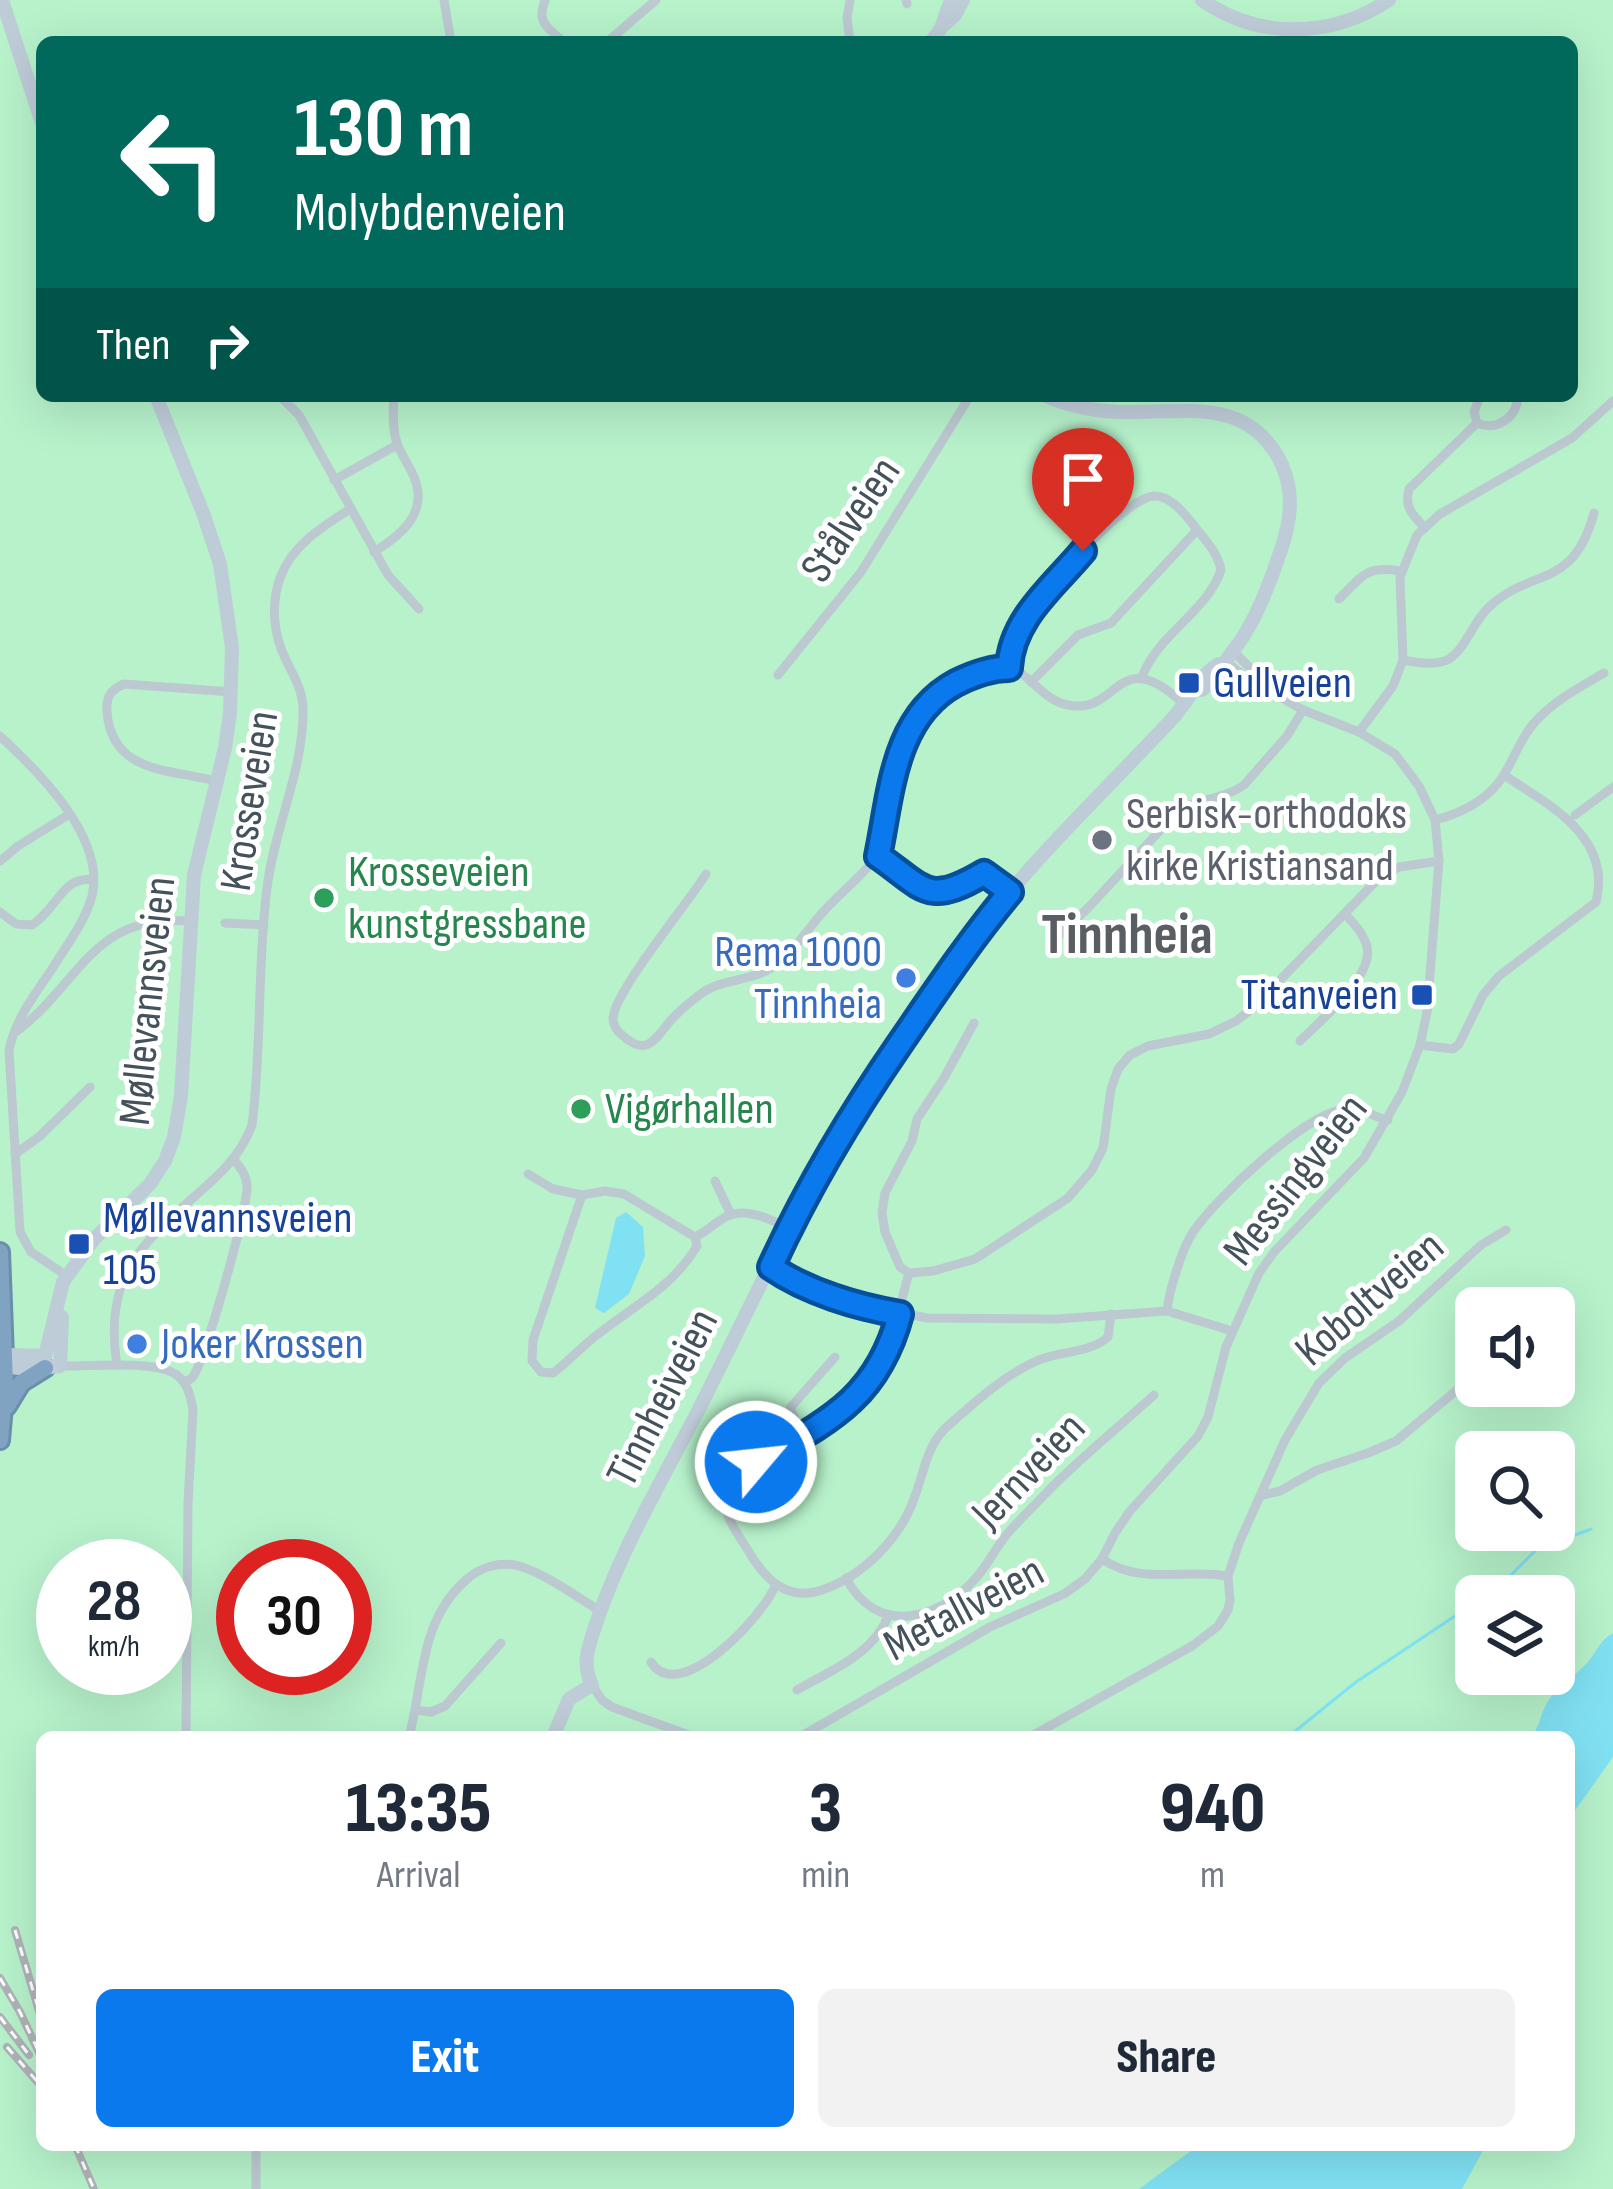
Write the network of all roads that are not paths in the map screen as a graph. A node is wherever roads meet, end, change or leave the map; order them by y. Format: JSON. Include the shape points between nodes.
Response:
{"nodes":[{"id":1,"x":2,"y":0,"type":"edge"},
{"id":2,"x":444,"y":0,"type":"edge"},
{"id":3,"x":545,"y":0,"type":"edge"},
{"id":4,"x":656,"y":0,"type":"edge"},
{"id":5,"x":850,"y":0,"type":"edge"},
{"id":6,"x":951,"y":0,"type":"edge"},
{"id":7,"x":963,"y":0,"type":"edge"},
{"id":8,"x":1202,"y":0,"type":"edge"},
{"id":9,"x":1389,"y":0,"type":"edge"},
{"id":10,"x":941,"y":28,"type":"junction"},
{"id":11,"x":450,"y":36,"type":"edge"},
{"id":12,"x":557,"y":36,"type":"edge"},
{"id":13,"x":614,"y":36,"type":"edge"},
{"id":14,"x":850,"y":36,"type":"edge"},
{"id":15,"x":935,"y":36,"type":"edge"},
{"id":16,"x":36,"y":105,"type":"edge"},
{"id":17,"x":1613,"y":400,"type":"edge"},
{"id":18,"x":157,"y":402,"type":"edge"},
{"id":19,"x":293,"y":402,"type":"edge"},
{"id":20,"x":394,"y":402,"type":"edge"},
{"id":21,"x":966,"y":402,"type":"edge"},
{"id":22,"x":1065,"y":402,"type":"edge"},
{"id":23,"x":1478,"y":402,"type":"edge"},
{"id":24,"x":1518,"y":402,"type":"edge"},
{"id":25,"x":1477,"y":423,"type":"junction"},
{"id":26,"x":397,"y":445,"type":"junction"},
{"id":27,"x":334,"y":480,"type":"junction"},
{"id":28,"x":350,"y":509,"type":"junction"},
{"id":29,"x":1594,"y":513,"type":"dead end"},
{"id":30,"x":1424,"y":527,"type":"junction"},
{"id":31,"x":1197,"y":530,"type":"junction"},
{"id":32,"x":374,"y":551,"type":"junction"},
{"id":33,"x":1401,"y":571,"type":"junction"},
{"id":34,"x":1339,"y":599,"type":"dead end"},
{"id":35,"x":419,"y":609,"type":"dead end"},
{"id":36,"x":1227,"y":660,"type":"junction"},
{"id":37,"x":1403,"y":660,"type":"junction"},
{"id":38,"x":1009,"y":668,"type":"junction"},
{"id":39,"x":1604,"y":673,"type":"dead end"},
{"id":40,"x":778,"y":675,"type":"dead end"},
{"id":41,"x":1142,"y":677,"type":"junction"},
{"id":42,"x":1031,"y":682,"type":"junction"},
{"id":43,"x":232,"y":692,"type":"junction"},
{"id":44,"x":1185,"y":705,"type":"junction"},
{"id":45,"x":1303,"y":710,"type":"junction"},
{"id":46,"x":1359,"y":733,"type":"junction"},
{"id":47,"x":0,"y":736,"type":"edge"},
{"id":48,"x":1504,"y":775,"type":"junction"},
{"id":49,"x":216,"y":781,"type":"junction"},
{"id":50,"x":1613,"y":787,"type":"edge"},
{"id":51,"x":68,"y":815,"type":"junction"},
{"id":52,"x":1575,"y":815,"type":"junction"},
{"id":53,"x":1435,"y":820,"type":"junction"},
{"id":54,"x":1590,"y":826,"type":"dead end"},
{"id":55,"x":878,"y":856,"type":"junction"},
{"id":56,"x":0,"y":861,"type":"edge"},
{"id":57,"x":1439,"y":861,"type":"junction"},
{"id":58,"x":1609,"y":861,"type":"dead end"},
{"id":59,"x":706,"y":874,"type":"dead end"},
{"id":60,"x":93,"y":880,"type":"junction"},
{"id":61,"x":1010,"y":892,"type":"junction"},
{"id":62,"x":0,"y":912,"type":"edge"},
{"id":63,"x":1345,"y":914,"type":"junction"},
{"id":64,"x":189,"y":921,"type":"junction"},
{"id":65,"x":225,"y":922,"type":"dead end"},
{"id":66,"x":264,"y":925,"type":"junction"},
{"id":67,"x":1050,"y":944,"type":"dead end"},
{"id":68,"x":974,"y":1023,"type":"dead end"},
{"id":69,"x":12,"y":1034,"type":"junction"},
{"id":70,"x":1300,"y":1041,"type":"dead end"},
{"id":71,"x":1420,"y":1045,"type":"junction"},
{"id":72,"x":90,"y":1087,"type":"dead end"},
{"id":73,"x":1388,"y":1120,"type":"junction"},
{"id":74,"x":15,"y":1154,"type":"junction"},
{"id":75,"x":234,"y":1160,"type":"junction"},
{"id":76,"x":528,"y":1174,"type":"dead end"},
{"id":77,"x":716,"y":1181,"type":"dead end"},
{"id":78,"x":582,"y":1195,"type":"junction"},
{"id":79,"x":731,"y":1215,"type":"junction"},
{"id":80,"x":789,"y":1230,"type":"junction"},
{"id":81,"x":1506,"y":1230,"type":"dead end"},
{"id":82,"x":694,"y":1237,"type":"junction"},
{"id":83,"x":0,"y":1252,"type":"edge"},
{"id":84,"x":771,"y":1267,"type":"junction"},
{"id":85,"x":909,"y":1273,"type":"junction"},
{"id":86,"x":69,"y":1277,"type":"junction"},
{"id":87,"x":1167,"y":1311,"type":"junction"},
{"id":88,"x":900,"y":1314,"type":"junction"},
{"id":89,"x":1111,"y":1314,"type":"junction"},
{"id":90,"x":1232,"y":1331,"type":"junction"},
{"id":91,"x":835,"y":1357,"type":"dead end"},
{"id":92,"x":2,"y":1362,"type":"edge"},
{"id":93,"x":56,"y":1364,"type":"junction"},
{"id":94,"x":114,"y":1365,"type":"junction"},
{"id":95,"x":184,"y":1382,"type":"junction"},
{"id":96,"x":1455,"y":1392,"type":"edge"},
{"id":97,"x":1154,"y":1395,"type":"dead end"},
{"id":98,"x":4,"y":1412,"type":"junction"},
{"id":99,"x":802,"y":1437,"type":"junction"},
{"id":100,"x":0,"y":1440,"type":"edge"},
{"id":101,"x":1263,"y":1495,"type":"junction"},
{"id":102,"x":1102,"y":1559,"type":"junction"},
{"id":103,"x":1228,"y":1576,"type":"junction"},
{"id":104,"x":846,"y":1578,"type":"junction"},
{"id":105,"x":775,"y":1586,"type":"junction"},
{"id":106,"x":602,"y":1612,"type":"junction"},
{"id":107,"x":888,"y":1616,"type":"junction"},
{"id":108,"x":501,"y":1643,"type":"dead end"},
{"id":109,"x":651,"y":1662,"type":"dead end"},
{"id":110,"x":592,"y":1685,"type":"junction"},
{"id":111,"x":797,"y":1690,"type":"dead end"},
{"id":112,"x":416,"y":1710,"type":"junction"},
{"id":113,"x":187,"y":1731,"type":"edge"},
{"id":114,"x":411,"y":1731,"type":"edge"},
{"id":115,"x":556,"y":1731,"type":"edge"},
{"id":116,"x":678,"y":1731,"type":"edge"},
{"id":117,"x":810,"y":1731,"type":"edge"},
{"id":118,"x":1040,"y":1731,"type":"edge"},
{"id":119,"x":256,"y":2151,"type":"edge"},
{"id":120,"x":256,"y":2189,"type":"edge"}],
"edges":[{"from":1,"to":16,"type":"street"},
{"from":2,"to":11,"type":"street"},
{"from":3,"to":12,"type":"street","via":[[543,25]]},
{"from":4,"to":13,"type":"street"},
{"from":5,"to":14,"type":"street"},
{"from":6,"to":10,"type":"street"},
{"from":7,"to":10,"type":"street"},
{"from":8,"to":9,"type":"street","via":[[1250,24],[1294,30],[1337,24]]},
{"from":10,"to":15,"type":"street"},
{"from":17,"to":30,"type":"street","via":[[1572,438]]},
{"from":18,"to":43,"type":"street","name":"Møllevannsveien","via":[[220,564]]},
{"from":19,"to":27,"type":"street"},
{"from":20,"to":26,"type":"street"},
{"from":21,"to":40,"type":"street","name":"Stålveien","via":[[882,542]]},
{"from":22,"to":36,"type":"street","name":"Tinnheiveien","via":[[1116,412],[1218,412],[1271,445],[1287,478],[1288,527],[1260,607]]},
{"from":23,"to":25,"type":"street"},
{"from":24,"to":25,"type":"street","via":[[1509,418]]},
{"from":25,"to":30,"type":"street","via":[[1408,489],[1408,509]]},
{"from":26,"to":27,"type":"street"},
{"from":26,"to":32,"type":"street","via":[[414,477],[416,510],[407,528]]},
{"from":27,"to":28,"type":"street"},
{"from":28,"to":32,"type":"street"},
{"from":28,"to":66,"type":"street","name":"Krosseveien","via":[[301,545],[274,604],[303,709]]},
{"from":29,"to":37,"type":"street","via":[[1566,566],[1492,604],[1455,654],[1436,663]]},
{"from":30,"to":33,"type":"street"},
{"from":31,"to":38,"type":"street","via":[[1154,496],[1108,525],[1038,603],[1016,635]]},
{"from":31,"to":41,"type":"street","via":[[1220,562],[1217,582]]},
{"from":31,"to":42,"type":"street","via":[[1111,623],[1078,635]]},
{"from":32,"to":35,"type":"street"},
{"from":33,"to":34,"type":"street","via":[[1371,569]]},
{"from":33,"to":37,"type":"street"},
{"from":36,"to":44,"type":"street","name":"Tinnheiveien"},
{"from":36,"to":45,"type":"street","name":"Messingveien"},
{"from":37,"to":46,"type":"street"},
{"from":38,"to":42,"type":"street"},
{"from":38,"to":55,"type":"street","via":[[951,686],[916,717]]},
{"from":39,"to":48,"type":"street","via":[[1540,717]]},
{"from":41,"to":42,"type":"street","via":[[1081,706]]},
{"from":41,"to":44,"type":"street"},
{"from":43,"to":49,"type":"street","name":"Møllevannsveien"},
{"from":43,"to":49,"type":"street","via":[[124,684],[107,698],[111,733],[127,757]]},
{"from":44,"to":61,"type":"street","name":"Tinnheiveien"},
{"from":45,"to":46,"type":"street","name":"Messingveien"},
{"from":45,"to":67,"type":"street","via":[[1244,785],[1179,810]]},
{"from":46,"to":53,"type":"street","name":"Messingveien","via":[[1403,764]]},
{"from":47,"to":51,"type":"street"},
{"from":48,"to":52,"type":"street"},
{"from":48,"to":53,"type":"street","via":[[1474,804]]},
{"from":49,"to":64,"type":"street","name":"Møllevannsveien"},
{"from":50,"to":52,"type":"street"},
{"from":51,"to":56,"type":"street"},
{"from":51,"to":60,"type":"street","via":[[88,844]]},
{"from":52,"to":54,"type":"street"},
{"from":53,"to":57,"type":"street","name":"Messingveien"},
{"from":55,"to":59,"type":"street","via":[[771,968],[714,986],[653,1042],[636,1044],[617,1030],[616,1010]]},
{"from":55,"to":61,"type":"street","via":[[925,890],[949,891],[984,873]]},
{"from":57,"to":63,"type":"street","via":[[1389,871]]},
{"from":57,"to":71,"type":"street","name":"Messingveien"},
{"from":58,"to":71,"type":"street","via":[[1595,902],[1487,988],[1459,1044]]},
{"from":60,"to":62,"type":"street","via":[[69,885],[32,925]]},
{"from":60,"to":69,"type":"street","via":[[84,916]]},
{"from":61,"to":80,"type":"street","name":"Tinnheiveien","via":[[890,1057]]},
{"from":63,"to":70,"type":"street","via":[[1366,942],[1365,968]]},
{"from":63,"to":85,"type":"street","via":[[1244,1016],[1209,1034],[1130,1054],[1111,1090],[1098,1160],[1068,1198],[975,1258]]},
{"from":64,"to":69,"type":"street","via":[[151,922],[106,941]]},
{"from":64,"to":86,"type":"street","name":"Møllevannsveien","via":[[180,1111],[171,1148]]},
{"from":65,"to":66,"type":"street","name":"Krosseveien"},
{"from":66,"to":75,"type":"street","name":"Krosseveien","via":[[255,1100]]},
{"from":68,"to":85,"type":"street","via":[[885,1193],[885,1232]]},
{"from":69,"to":74,"type":"street"},
{"from":71,"to":73,"type":"street","name":"Messingveien"},
{"from":72,"to":74,"type":"street"},
{"from":73,"to":87,"type":"street","via":[[1358,1109],[1331,1113],[1240,1180],[1189,1238]]},
{"from":73,"to":90,"type":"street","name":"Messingveien","via":[[1364,1158],[1274,1252]]},
{"from":74,"to":86,"type":"street","via":[[22,1239]]},
{"from":75,"to":94,"type":"street","name":"Krosseveien","via":[[132,1260],[118,1299]]},
{"from":75,"to":95,"type":"street","via":[[245,1177],[245,1209],[199,1361]]},
{"from":76,"to":78,"type":"street"},
{"from":77,"to":79,"type":"street"},
{"from":78,"to":82,"type":"street","via":[[624,1194]]},
{"from":78,"to":82,"type":"street","via":[[533,1340],[532,1361],[541,1372],[553,1373],[660,1289],[692,1256]]},
{"from":79,"to":80,"type":"street"},
{"from":79,"to":82,"type":"street"},
{"from":80,"to":84,"type":"street","name":"Tinnheiveien"},
{"from":81,"to":101,"type":"street","name":"Koboltveien","via":[[1330,1370],[1285,1440]]},
{"from":83,"to":92,"type":"highway"},
{"from":84,"to":88,"type":"street"},
{"from":84,"to":106,"type":"street","name":"Tinnheiveien"},
{"from":85,"to":88,"type":"street"},
{"from":86,"to":93,"type":"street","name":"Møllevannsveien","via":[[59,1292]]},
{"from":87,"to":89,"type":"street"},
{"from":87,"to":90,"type":"street"},
{"from":88,"to":89,"type":"street"},
{"from":88,"to":99,"type":"street","via":[[871,1381]]},
{"from":89,"to":104,"type":"street","via":[[1101,1343],[1027,1366],[947,1426],[888,1544]]},
{"from":90,"to":102,"type":"street","name":"Messingveien","via":[[1198,1436],[1130,1510]]},
{"from":91,"to":99,"type":"street","via":[[790,1408]]},
{"from":92,"to":93,"type":"street"},
{"from":92,"to":98,"type":"highway"},
{"from":93,"to":94,"type":"street"},
{"from":93,"to":98,"type":"highway","via":[[17,1387]]},
{"from":94,"to":95,"type":"street","via":[[158,1367]]},
{"from":95,"to":113,"type":"street","via":[[193,1410]]},
{"from":96,"to":101,"type":"street","via":[[1396,1441]]},
{"from":97,"to":107,"type":"street","name":"Jernveien","via":[[1049,1490],[956,1597],[925,1613]]},
{"from":98,"to":100,"type":"highway"},
{"from":99,"to":105,"type":"street","via":[[747,1468],[727,1494],[733,1526]]},
{"from":101,"to":103,"type":"street","name":"Koboltveien"},
{"from":102,"to":103,"type":"street","name":"Metallveien","via":[[1141,1575]]},
{"from":102,"to":117,"type":"street","name":"Metallveien","via":[[1064,1594],[990,1627]]},
{"from":103,"to":118,"type":"street","name":"Koboltveien","via":[[1228,1610],[1211,1633]]},
{"from":104,"to":105,"type":"street","via":[[809,1594]]},
{"from":104,"to":107,"type":"street"},
{"from":105,"to":109,"type":"street","via":[[700,1665],[670,1677]]},
{"from":106,"to":110,"type":"street","name":"Tinnheiveien","via":[[587,1654]]},
{"from":106,"to":112,"type":"street","via":[[520,1566],[477,1571],[432,1626]]},
{"from":107,"to":111,"type":"street","via":[[868,1646]]},
{"from":108,"to":112,"type":"street","via":[[445,1706]]},
{"from":110,"to":115,"type":"street","via":[[569,1699]]},
{"from":110,"to":116,"type":"street","via":[[606,1704]]},
{"from":112,"to":114,"type":"street"},
{"from":119,"to":120,"type":"street"}]}
